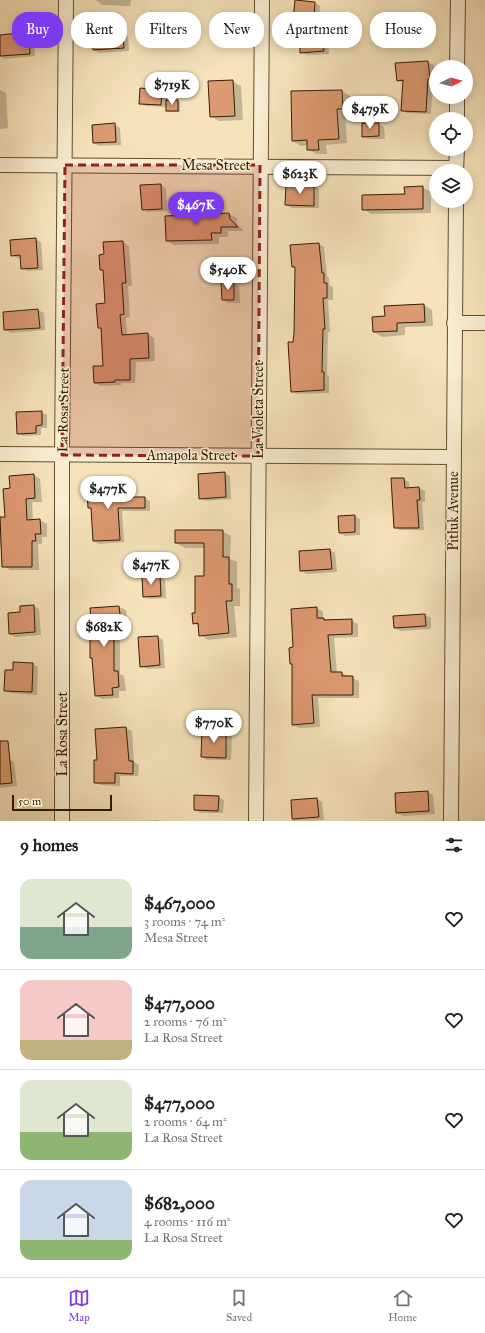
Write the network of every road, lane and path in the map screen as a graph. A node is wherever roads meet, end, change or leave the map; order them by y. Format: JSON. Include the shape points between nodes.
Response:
{"nodes":[{"id":1,"x":66,"y":0,"type":"edge"},
{"id":2,"x":262,"y":0,"type":"edge"},
{"id":3,"x":458,"y":0,"type":"edge"},
{"id":4,"x":457,"y":60,"type":"edge"},
{"id":5,"x":0,"y":165,"type":"edge"},
{"id":6,"x":65,"y":165,"type":"junction"},
{"id":7,"x":260,"y":165,"type":"junction"},
{"id":8,"x":429,"y":169,"type":"edge"},
{"id":9,"x":456,"y":208,"type":"edge"},
{"id":10,"x":454,"y":323,"type":"junction"},
{"id":11,"x":485,"y":323,"type":"edge"},
{"id":12,"x":0,"y":454,"type":"edge"},
{"id":13,"x":62,"y":455,"type":"junction"},
{"id":14,"x":258,"y":456,"type":"junction"},
{"id":15,"x":453,"y":457,"type":"junction"},
{"id":16,"x":62,"y":821,"type":"edge"},
{"id":17,"x":256,"y":821,"type":"edge"},
{"id":18,"x":450,"y":821,"type":"edge"}],
"edges":[{"from":1,"to":6,"type":"street","name":"La Rosa Street"},
{"from":2,"to":7,"type":"street","name":"La Violeta Street"},
{"from":3,"to":4,"type":"street"},
{"from":5,"to":6,"type":"street","name":"Mesa Street"},
{"from":6,"to":7,"type":"street","name":"Mesa Street"},
{"from":6,"to":13,"type":"street","name":"La Rosa Street"},
{"from":7,"to":8,"type":"street","name":"Mesa Street"},
{"from":7,"to":14,"type":"street","name":"La Violeta Street"},
{"from":9,"to":10,"type":"street","name":"Pitluk Avenue"},
{"from":10,"to":11,"type":"street"},
{"from":10,"to":15,"type":"street","name":"Pitluk Avenue"},
{"from":12,"to":13,"type":"street","name":"Amapola Street"},
{"from":13,"to":14,"type":"street","name":"Amapola Street"},
{"from":13,"to":16,"type":"street","name":"La Rosa Street"},
{"from":14,"to":15,"type":"street","name":"Amapola Street"},
{"from":14,"to":17,"type":"street","name":"La Violeta Street"},
{"from":15,"to":18,"type":"street","name":"Pitluk Avenue"}]}
